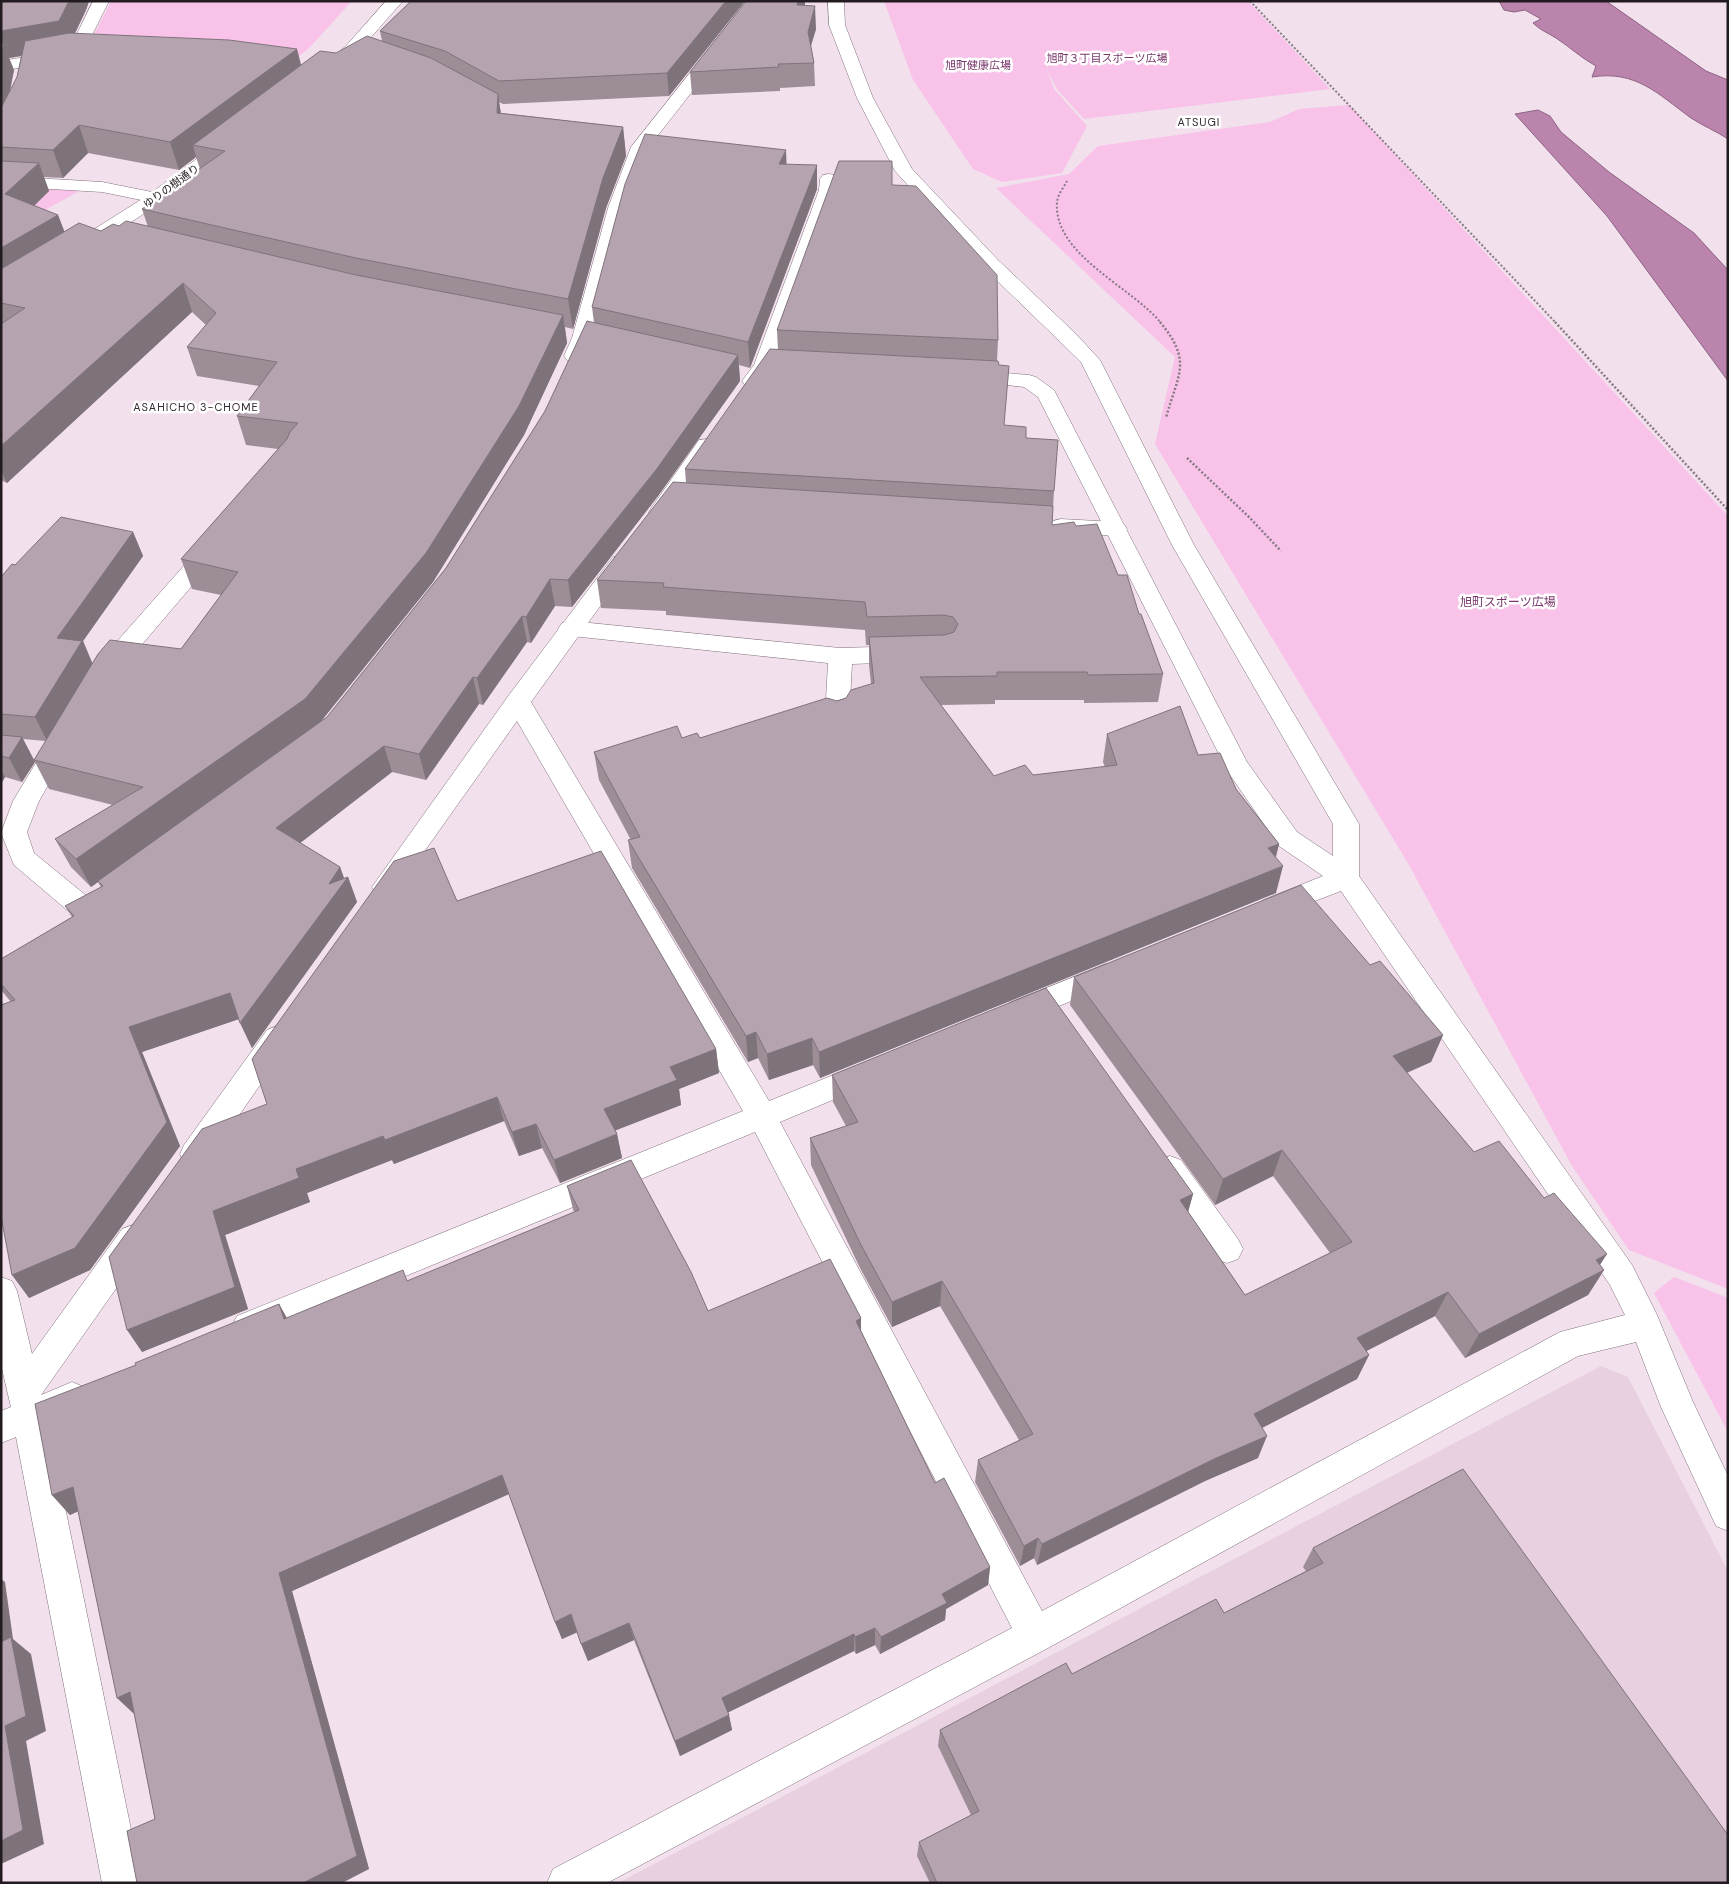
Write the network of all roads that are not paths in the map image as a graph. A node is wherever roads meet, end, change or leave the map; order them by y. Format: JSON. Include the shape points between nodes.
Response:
{"nodes":[{"id":1,"x":101,"y":1,"type":"edge"},
{"id":2,"x":395,"y":1,"type":"edge"},
{"id":3,"x":755,"y":1,"type":"edge"},
{"id":4,"x":836,"y":1,"type":"edge"},
{"id":5,"x":350,"y":50,"type":"junction"},
{"id":6,"x":369,"y":56,"type":"edge"},
{"id":7,"x":26,"y":62,"type":"junction"},
{"id":8,"x":1,"y":66,"type":"edge"},
{"id":9,"x":319,"y":74,"type":"edge"},
{"id":10,"x":23,"y":79,"type":"edge"},
{"id":11,"x":242,"y":133,"type":"edge"},
{"id":12,"x":829,"y":175,"type":"dead end"},
{"id":13,"x":1,"y":181,"type":"edge"},
{"id":14,"x":156,"y":198,"type":"junction"},
{"id":15,"x":101,"y":234,"type":"junction"},
{"id":16,"x":120,"y":239,"type":"edge"},
{"id":17,"x":68,"y":254,"type":"edge"},
{"id":18,"x":566,"y":374,"type":"edge"},
{"id":19,"x":948,"y":375,"type":"edge"},
{"id":20,"x":739,"y":401,"type":"edge"},
{"id":21,"x":722,"y":424,"type":"edge"},
{"id":22,"x":1037,"y":524,"type":"edge"},
{"id":23,"x":229,"y":528,"type":"edge"},
{"id":24,"x":1116,"y":529,"type":"junction"},
{"id":25,"x":570,"y":629,"type":"junction"},
{"id":26,"x":925,"y":654,"type":"edge"},
{"id":27,"x":840,"y":656,"type":"junction"},
{"id":28,"x":96,"y":685,"type":"edge"},
{"id":29,"x":518,"y":701,"type":"junction"},
{"id":30,"x":837,"y":718,"type":"edge"},
{"id":31,"x":70,"y":727,"type":"edge"},
{"id":32,"x":28,"y":750,"type":"dead end"},
{"id":33,"x":54,"y":753,"type":"junction"},
{"id":34,"x":1346,"y":878,"type":"junction"},
{"id":35,"x":85,"y":909,"type":"edge"},
{"id":36,"x":369,"y":910,"type":"edge"},
{"id":37,"x":1246,"y":918,"type":"edge"},
{"id":38,"x":1129,"y":966,"type":"edge"},
{"id":39,"x":1048,"y":999,"type":"junction"},
{"id":40,"x":992,"y":1022,"type":"edge"},
{"id":41,"x":288,"y":1023,"type":"edge"},
{"id":42,"x":1065,"y":1024,"type":"edge"},
{"id":43,"x":891,"y":1063,"type":"edge"},
{"id":44,"x":762,"y":1116,"type":"junction"},
{"id":45,"x":1152,"y":1144,"type":"edge"},
{"id":46,"x":179,"y":1176,"type":"edge"},
{"id":47,"x":144,"y":1224,"type":"edge"},
{"id":48,"x":1228,"y":1249,"type":"dead end"},
{"id":49,"x":1,"y":1291,"type":"edge"},
{"id":50,"x":1646,"y":1325,"type":"junction"},
{"id":51,"x":222,"y":1337,"type":"edge"},
{"id":52,"x":94,"y":1389,"type":"edge"},
{"id":53,"x":18,"y":1412,"type":"edge"},
{"id":54,"x":1728,"y":1514,"type":"edge"},
{"id":55,"x":1035,"y":1635,"type":"junction"},
{"id":56,"x":122,"y":1883,"type":"edge"},
{"id":57,"x":567,"y":1883,"type":"edge"}],
"edges":[{"from":1,"to":7,"type":"street","via":[[75,54]]},
{"from":2,"to":5,"type":"street"},
{"from":3,"to":18,"type":"street","via":[[640,146],[617,208],[582,338]]},
{"from":4,"to":34,"type":"street","via":[[838,26],[896,172],[1090,360],[1183,545],[1346,824]]},
{"from":5,"to":6,"type":"street"},
{"from":5,"to":9,"type":"street"},
{"from":7,"to":8,"type":"street"},
{"from":7,"to":10,"type":"street"},
{"from":11,"to":14,"type":"street","name":"ゆりの樹通り"},
{"from":12,"to":20,"type":"street","via":[[828,190],[760,371]]},
{"from":13,"to":14,"type":"street","via":[[102,187]]},
{"from":14,"to":15,"type":"street","name":"ゆりの樹通り"},
{"from":15,"to":16,"type":"street"},
{"from":15,"to":17,"type":"street","name":"ゆりの樹通り"},
{"from":19,"to":24,"type":"street","via":[[1029,381],[1047,394]]},
{"from":21,"to":25,"type":"street","via":[[678,502],[639,539]]},
{"from":22,"to":24,"type":"street"},
{"from":23,"to":28,"type":"street"},
{"from":24,"to":34,"type":"street","via":[[1237,766],[1288,839]]},
{"from":25,"to":27,"type":"street"},
{"from":25,"to":29,"type":"street"},
{"from":26,"to":27,"type":"street"},
{"from":27,"to":30,"type":"street"},
{"from":29,"to":36,"type":"street"},
{"from":29,"to":44,"type":"street"},
{"from":31,"to":33,"type":"street"},
{"from":32,"to":33,"type":"street"},
{"from":33,"to":35,"type":"street","via":[[26,801],[14,832],[23,858]]},
{"from":34,"to":37,"type":"street"},
{"from":34,"to":50,"type":"street","via":[[1621,1276]]},
{"from":38,"to":39,"type":"street"},
{"from":39,"to":40,"type":"street"},
{"from":39,"to":42,"type":"street"},
{"from":41,"to":46,"type":"street"},
{"from":43,"to":44,"type":"street"},
{"from":44,"to":51,"type":"street"},
{"from":44,"to":55,"type":"street"},
{"from":45,"to":48,"type":"street"},
{"from":47,"to":53,"type":"street"},
{"from":49,"to":53,"type":"street"},
{"from":50,"to":54,"type":"street","via":[[1678,1407]]},
{"from":50,"to":55,"type":"street","via":[[1572,1343]]},
{"from":52,"to":53,"type":"street"},
{"from":53,"to":56,"type":"street"},
{"from":55,"to":57,"type":"street"}]}
